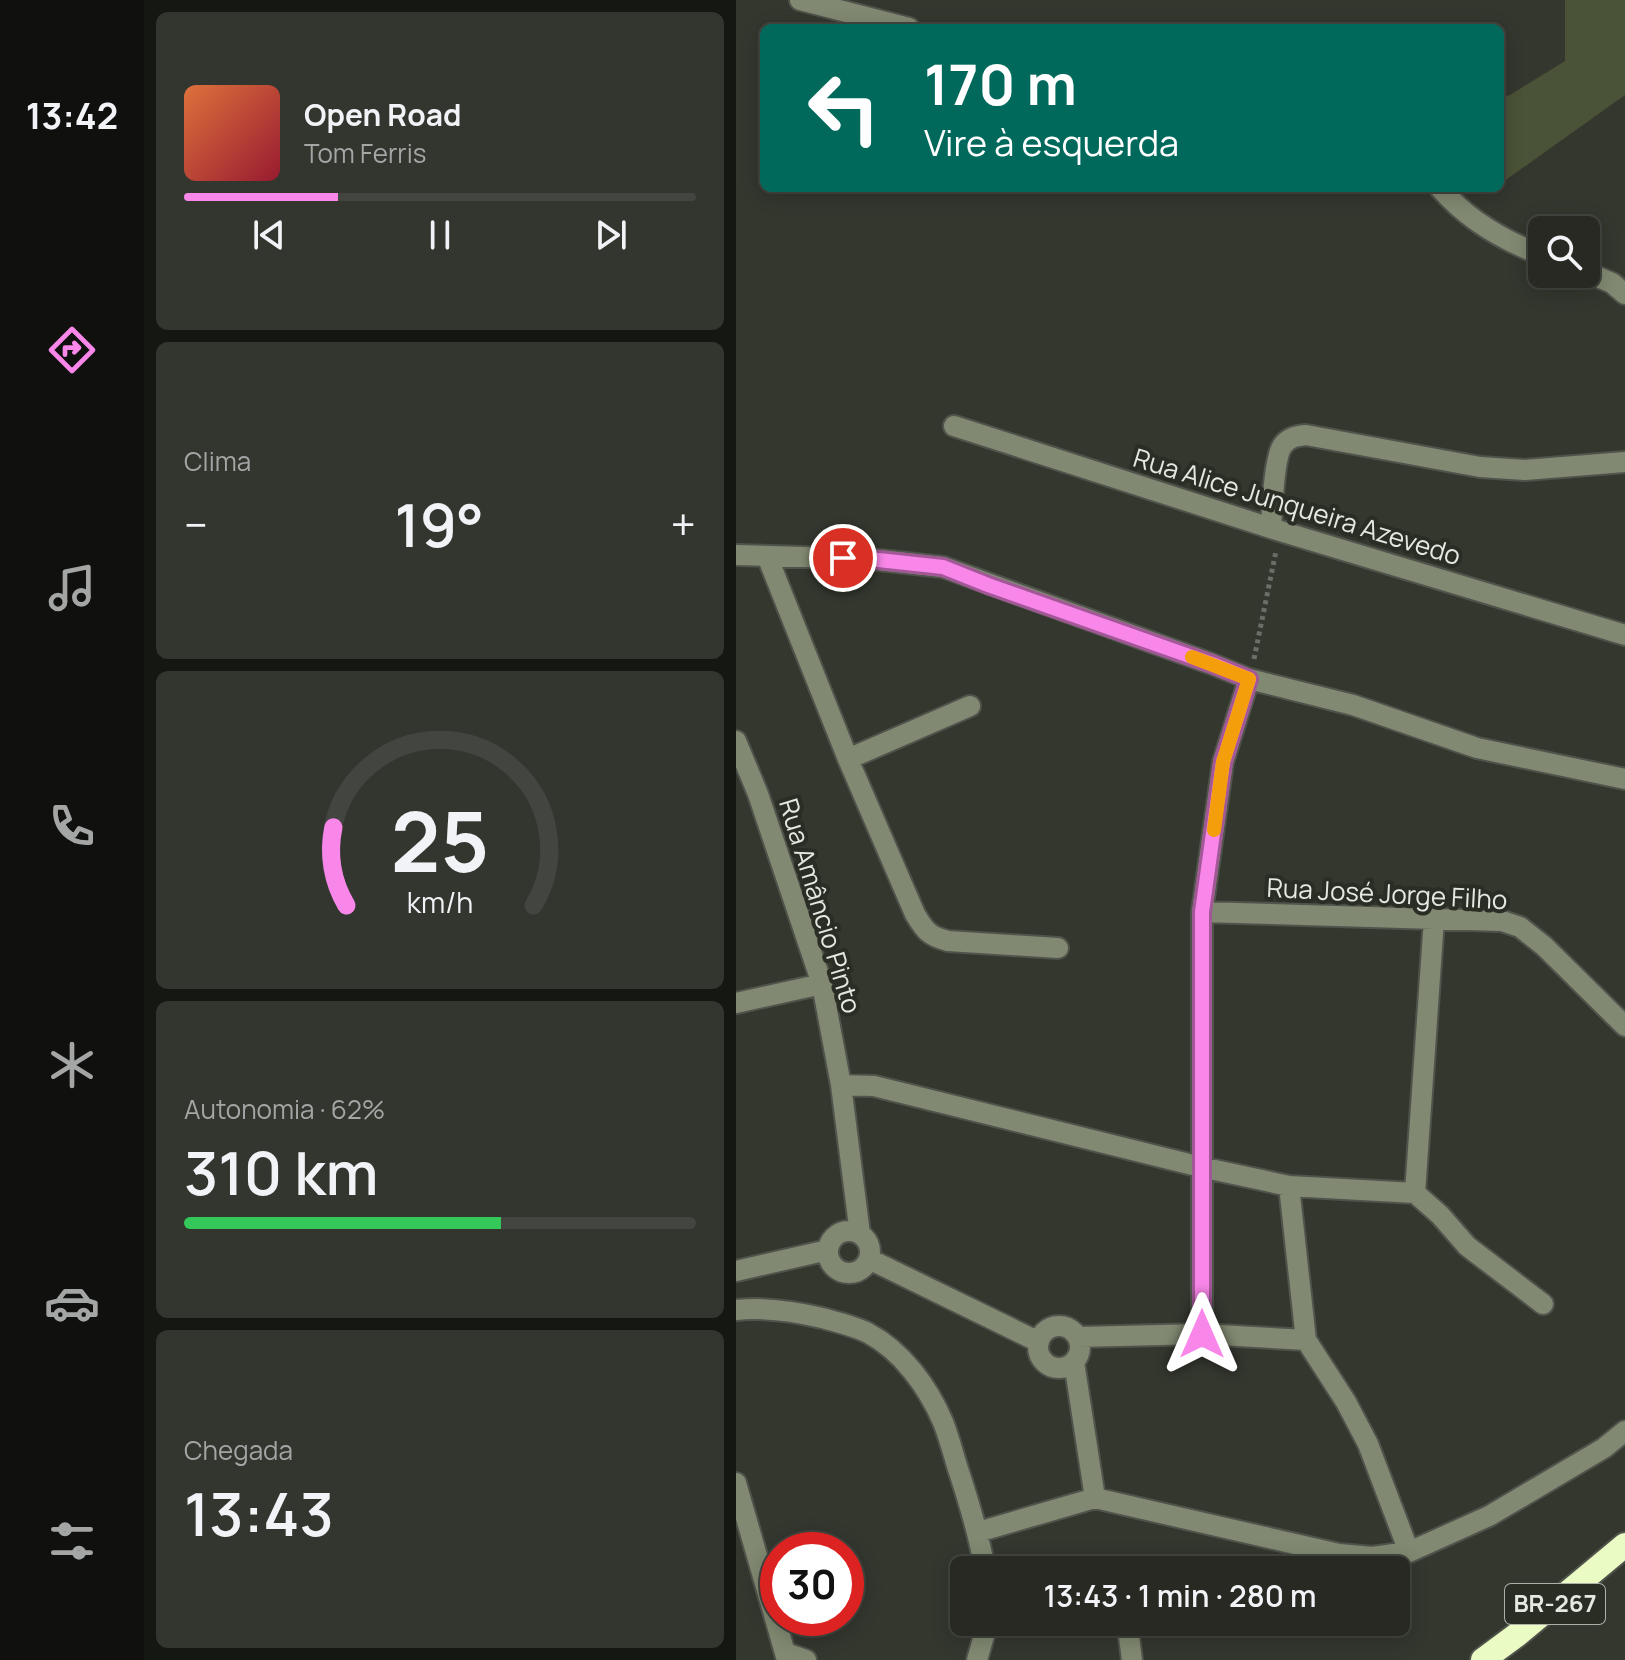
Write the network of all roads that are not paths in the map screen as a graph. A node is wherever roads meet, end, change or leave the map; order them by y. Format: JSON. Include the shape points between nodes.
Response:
{"nodes":[{"id":1,"x":800,"y":0,"type":"edge"},
{"id":2,"x":893,"y":24,"type":"edge"},
{"id":3,"x":1443,"y":192,"type":"edge"},
{"id":4,"x":1528,"y":249,"type":"edge"},
{"id":5,"x":1600,"y":278,"type":"edge"},
{"id":6,"x":1625,"y":294,"type":"edge"},
{"id":7,"x":954,"y":426,"type":"dead end"},
{"id":8,"x":1625,"y":462,"type":"edge"},
{"id":9,"x":1275,"y":529,"type":"junction"},
{"id":10,"x":736,"y":555,"type":"edge"},
{"id":11,"x":767,"y":556,"type":"junction"},
{"id":12,"x":1625,"y":635,"type":"edge"},
{"id":13,"x":1249,"y":679,"type":"junction"},
{"id":14,"x":970,"y":706,"type":"dead end"},
{"id":15,"x":736,"y":741,"type":"edge"},
{"id":16,"x":848,"y":759,"type":"junction"},
{"id":17,"x":1625,"y":779,"type":"edge"},
{"id":18,"x":1202,"y":912,"type":"junction"},
{"id":19,"x":1434,"y":919,"type":"junction"},
{"id":20,"x":1058,"y":948,"type":"dead end"},
{"id":21,"x":822,"y":984,"type":"junction"},
{"id":22,"x":736,"y":1003,"type":"edge"},
{"id":23,"x":1625,"y":1026,"type":"edge"},
{"id":24,"x":841,"y":1085,"type":"junction"},
{"id":25,"x":1201,"y":1167,"type":"junction"},
{"id":26,"x":1289,"y":1186,"type":"junction"},
{"id":27,"x":1415,"y":1193,"type":"junction"},
{"id":28,"x":860,"y":1234,"type":"junction"},
{"id":29,"x":828,"y":1250,"type":"junction"},
{"id":30,"x":869,"y":1259,"type":"junction"},
{"id":31,"x":736,"y":1271,"type":"edge"},
{"id":32,"x":1543,"y":1304,"type":"dead end"},
{"id":33,"x":736,"y":1310,"type":"edge"},
{"id":34,"x":1202,"y":1334,"type":"junction"},
{"id":35,"x":1078,"y":1337,"type":"junction"},
{"id":36,"x":1306,"y":1340,"type":"junction"},
{"id":37,"x":1039,"y":1342,"type":"junction"},
{"id":38,"x":1074,"y":1362,"type":"junction"},
{"id":39,"x":1625,"y":1431,"type":"edge"},
{"id":40,"x":736,"y":1483,"type":"edge"},
{"id":41,"x":1095,"y":1498,"type":"junction"},
{"id":42,"x":978,"y":1532,"type":"junction"},
{"id":43,"x":1625,"y":1545,"type":"edge"},
{"id":44,"x":1409,"y":1552,"type":"junction"},
{"id":45,"x":982,"y":1556,"type":"edge"},
{"id":46,"x":984,"y":1636,"type":"edge"},
{"id":47,"x":1129,"y":1636,"type":"edge"},
{"id":48,"x":786,"y":1656,"type":"edge"},
{"id":49,"x":806,"y":1660,"type":"edge"},
{"id":50,"x":977,"y":1660,"type":"edge"},
{"id":51,"x":1132,"y":1660,"type":"edge"},
{"id":52,"x":1483,"y":1660,"type":"edge"}],
"edges":[{"from":1,"to":2,"type":"street"},
{"from":3,"to":4,"type":"street","via":[[1488,230]]},
{"from":5,"to":6,"type":"street"},
{"from":7,"to":9,"type":"street","name":"Rua Alice Junqueira Azevedo"},
{"from":8,"to":9,"type":"street","via":[[1525,470],[1480,467],[1295,436],[1278,456]]},
{"from":9,"to":12,"type":"street","name":"Rua Alice Junqueira Azevedo"},
{"from":10,"to":11,"type":"street"},
{"from":11,"to":13,"type":"street","via":[[943,567]]},
{"from":11,"to":16,"type":"street"},
{"from":13,"to":17,"type":"street","via":[[1353,705],[1477,748]]},
{"from":13,"to":18,"type":"street","via":[[1223,762]]},
{"from":14,"to":16,"type":"street"},
{"from":15,"to":21,"type":"street","name":"Rua Amâncio Pinto"},
{"from":16,"to":20,"type":"street","via":[[925,930],[948,941]]},
{"from":18,"to":19,"type":"street","name":"Rua José Jorge Filho"},
{"from":18,"to":25,"type":"street"},
{"from":19,"to":23,"type":"street","name":"Rua José Jorge Filho","via":[[1502,921],[1520,927]]},
{"from":19,"to":27,"type":"street"},
{"from":21,"to":22,"type":"street"},
{"from":21,"to":24,"type":"street","name":"Rua Amâncio Pinto"},
{"from":24,"to":25,"type":"street","via":[[874,1086]]},
{"from":24,"to":28,"type":"street","name":"Rua Amâncio Pinto"},
{"from":25,"to":26,"type":"street"},
{"from":25,"to":34,"type":"street"},
{"from":26,"to":27,"type":"street"},
{"from":26,"to":36,"type":"street"},
{"from":27,"to":32,"type":"street","via":[[1467,1246]]},
{"from":28,"to":29,"type":"street","via":[[840,1233]]},
{"from":28,"to":30,"type":"street","via":[[869,1245]]},
{"from":29,"to":30,"type":"street","via":[[831,1263],[841,1272],[861,1270]]},
{"from":29,"to":31,"type":"street"},
{"from":30,"to":37,"type":"street"},
{"from":33,"to":42,"type":"street","via":[[800,1313],[842,1323],[897,1354],[943,1422]]},
{"from":34,"to":35,"type":"street"},
{"from":34,"to":36,"type":"street"},
{"from":35,"to":37,"type":"street","via":[[1067,1328],[1053,1327]]},
{"from":35,"to":38,"type":"street","via":[[1080,1351]]},
{"from":36,"to":44,"type":"street","via":[[1368,1444]]},
{"from":37,"to":38,"type":"street","via":[[1040,1356],[1049,1365],[1062,1368]]},
{"from":38,"to":41,"type":"street"},
{"from":39,"to":44,"type":"street","via":[[1489,1516]]},
{"from":40,"to":48,"type":"street"},
{"from":41,"to":42,"type":"street"},
{"from":41,"to":44,"type":"street","via":[[1339,1554]]},
{"from":42,"to":45,"type":"street"},
{"from":43,"to":52,"type":"highway","number":"BR-267"},
{"from":46,"to":50,"type":"street"},
{"from":47,"to":51,"type":"street"},
{"from":48,"to":49,"type":"street"}]}
